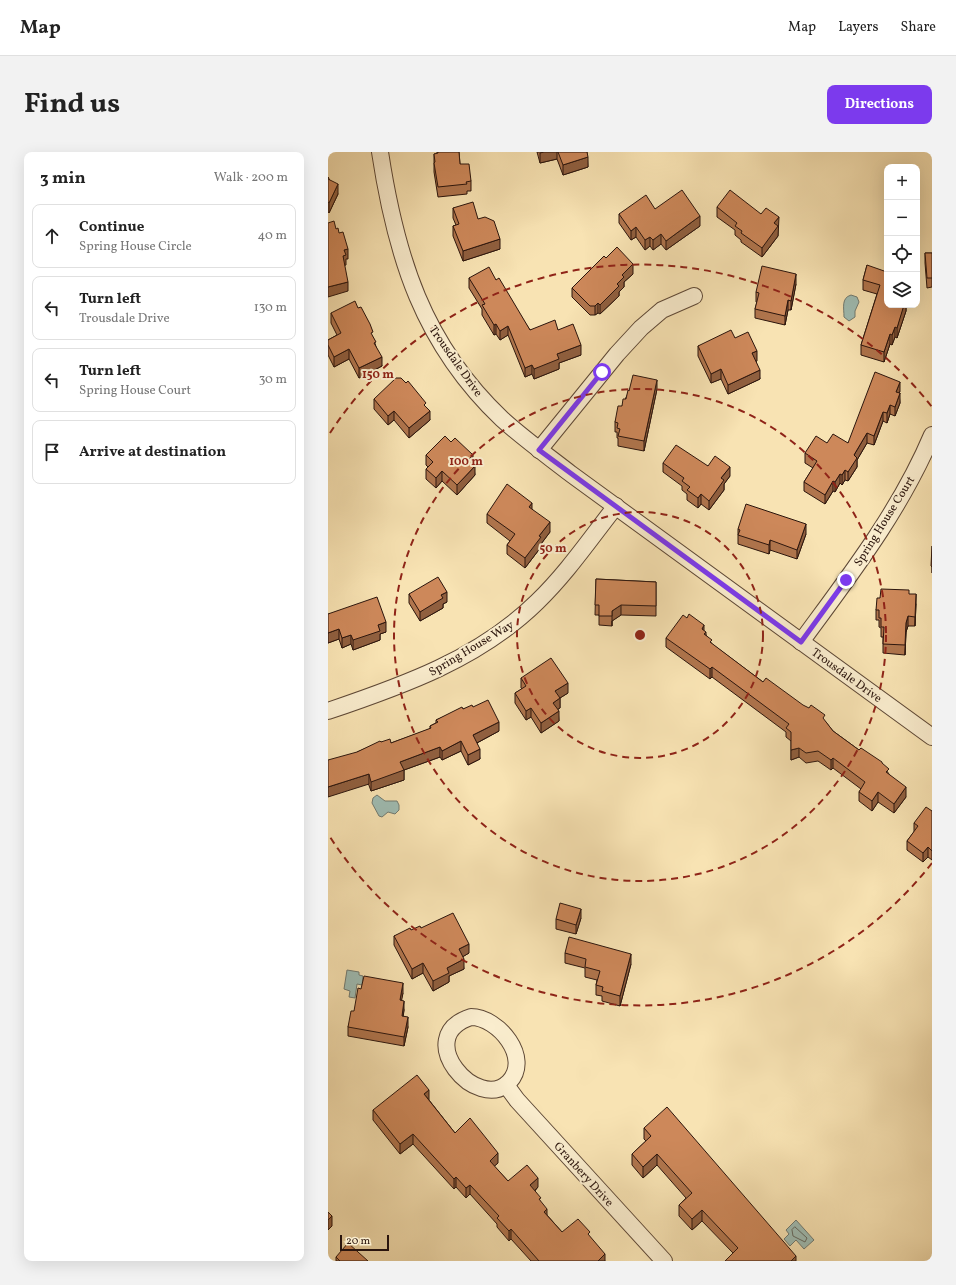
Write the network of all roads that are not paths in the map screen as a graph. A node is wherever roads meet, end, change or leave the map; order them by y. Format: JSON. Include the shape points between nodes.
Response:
{"nodes":[{"id":1,"x":380,"y":152,"type":"edge"},
{"id":2,"x":694,"y":296,"type":"dead end"},
{"id":3,"x":932,"y":435,"type":"edge"},
{"id":4,"x":539,"y":450,"type":"junction"},
{"id":5,"x":616,"y":506,"type":"junction"},
{"id":6,"x":801,"y":642,"type":"junction"},
{"id":7,"x":328,"y":711,"type":"edge"},
{"id":8,"x":932,"y":737,"type":"edge"},
{"id":9,"x":506,"y":1085,"type":"junction"},
{"id":10,"x":664,"y":1261,"type":"edge"}],
"edges":[{"from":1,"to":4,"type":"street","name":"Trousdale Drive","via":[[395,233],[407,274],[421,308],[448,353],[474,389],[503,419]]},
{"from":2,"to":4,"type":"street","via":[[662,310],[640,328]]},
{"from":3,"to":6,"type":"street","name":"Spring House Court","via":[[909,484],[891,514]]},
{"from":4,"to":5,"type":"street","name":"Trousdale Drive"},
{"from":5,"to":6,"type":"street","name":"Trousdale Drive"},
{"from":5,"to":7,"type":"street","name":"Spring House Way","via":[[552,587],[501,632],[424,676]]},
{"from":6,"to":8,"type":"street","name":"Trousdale Drive"},
{"from":9,"to":9,"type":"street","via":[[514,1075],[517,1064],[516,1053],[510,1042],[491,1023],[482,1018],[471,1017],[457,1024],[447,1037],[446,1046],[448,1057],[454,1066],[478,1088],[496,1090]]},
{"from":9,"to":10,"type":"street","name":"Granbery Drive"}]}
